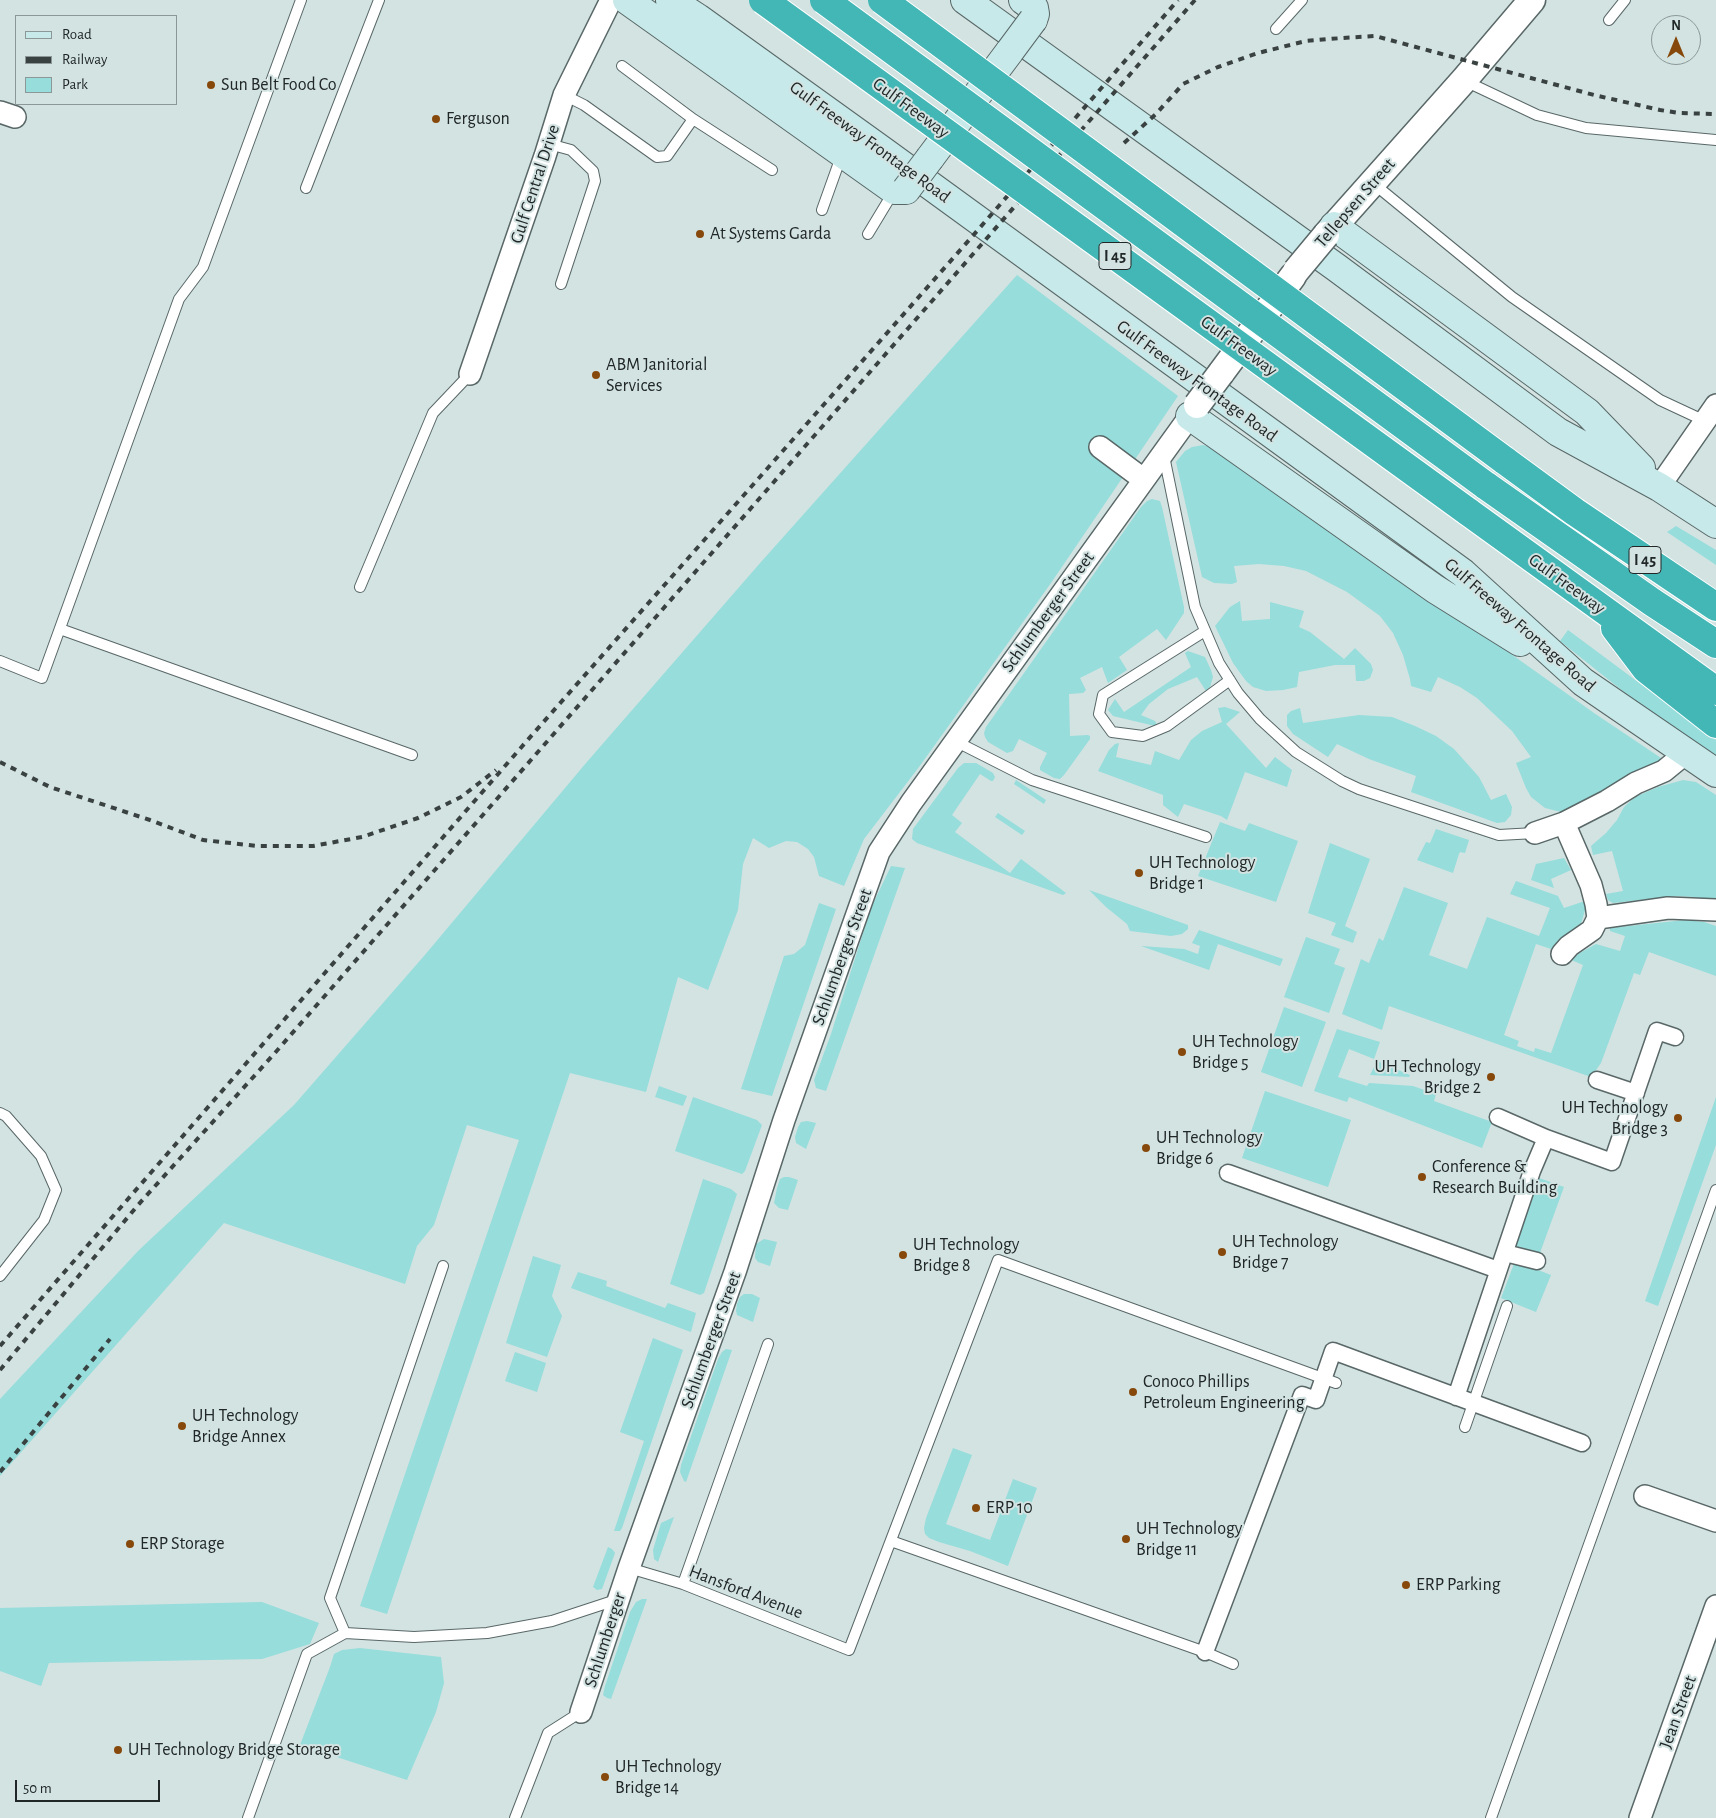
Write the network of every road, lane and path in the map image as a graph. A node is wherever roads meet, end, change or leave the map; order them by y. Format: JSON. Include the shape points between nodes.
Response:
{"nodes":[{"id":1,"x":301,"y":0,"type":"edge"},
{"id":2,"x":379,"y":0,"type":"edge"},
{"id":3,"x":611,"y":0,"type":"edge"},
{"id":4,"x":627,"y":0,"type":"edge"},
{"id":5,"x":670,"y":0,"type":"edge"},
{"id":6,"x":763,"y":0,"type":"edge"},
{"id":7,"x":824,"y":0,"type":"edge"},
{"id":8,"x":882,"y":0,"type":"edge"},
{"id":9,"x":965,"y":0,"type":"edge"},
{"id":10,"x":1302,"y":0,"type":"edge"},
{"id":11,"x":1532,"y":0,"type":"edge"},
{"id":12,"x":1625,"y":0,"type":"edge"},
{"id":13,"x":1028,"y":10,"type":"edge"},
{"id":14,"x":1609,"y":20,"type":"dead end"},
{"id":15,"x":1276,"y":29,"type":"dead end"},
{"id":16,"x":622,"y":66,"type":"dead end"},
{"id":17,"x":1464,"y":80,"type":"junction"},
{"id":18,"x":564,"y":95,"type":"junction"},
{"id":19,"x":693,"y":119,"type":"junction"},
{"id":20,"x":1716,"y":140,"type":"edge"},
{"id":21,"x":549,"y":144,"type":"junction"},
{"id":22,"x":842,"y":153,"type":"junction"},
{"id":23,"x":772,"y":170,"type":"dead end"},
{"id":24,"x":1373,"y":183,"type":"junction"},
{"id":25,"x":306,"y":188,"type":"dead end"},
{"id":26,"x":900,"y":190,"type":"junction"},
{"id":27,"x":822,"y":210,"type":"dead end"},
{"id":28,"x":1330,"y":231,"type":"junction"},
{"id":29,"x":868,"y":234,"type":"dead end"},
{"id":30,"x":561,"y":284,"type":"dead end"},
{"id":31,"x":470,"y":374,"type":"joint"},
{"id":32,"x":1194,"y":410,"type":"junction"},
{"id":33,"x":1711,"y":413,"type":"edge"},
{"id":34,"x":1100,"y":447,"type":"dead end"},
{"id":35,"x":1163,"y":452,"type":"junction"},
{"id":36,"x":1143,"y":479,"type":"junction"},
{"id":37,"x":1659,"y":487,"type":"junction"},
{"id":38,"x":1574,"y":512,"type":"junction"},
{"id":39,"x":1716,"y":524,"type":"edge"},
{"id":40,"x":360,"y":587,"type":"dead end"},
{"id":41,"x":1716,"y":596,"type":"edge"},
{"id":42,"x":1600,"y":607,"type":"junction"},
{"id":43,"x":1716,"y":607,"type":"edge"},
{"id":44,"x":60,"y":629,"type":"junction"},
{"id":45,"x":1205,"y":631,"type":"junction"},
{"id":46,"x":1716,"y":644,"type":"edge"},
{"id":47,"x":0,"y":661,"type":"edge"},
{"id":48,"x":1230,"y":680,"type":"junction"},
{"id":49,"x":1583,"y":682,"type":"junction"},
{"id":50,"x":1716,"y":691,"type":"edge"},
{"id":51,"x":1716,"y":724,"type":"edge"},
{"id":52,"x":955,"y":741,"type":"junction"},
{"id":53,"x":1686,"y":753,"type":"junction"},
{"id":54,"x":412,"y":755,"type":"dead end"},
{"id":55,"x":1716,"y":773,"type":"edge"},
{"id":56,"x":1564,"y":823,"type":"junction"},
{"id":57,"x":1534,"y":832,"type":"joint"},
{"id":58,"x":1206,"y":837,"type":"dead end"},
{"id":59,"x":1716,"y":910,"type":"edge"},
{"id":60,"x":1598,"y":918,"type":"junction"},
{"id":61,"x":1562,"y":954,"type":"dead end"},
{"id":62,"x":1675,"y":1037,"type":"dead end"},
{"id":63,"x":1597,"y":1080,"type":"dead end"},
{"id":64,"x":1636,"y":1093,"type":"junction"},
{"id":65,"x":0,"y":1113,"type":"edge"},
{"id":66,"x":1498,"y":1117,"type":"dead end"},
{"id":67,"x":1546,"y":1138,"type":"junction"},
{"id":68,"x":1228,"y":1173,"type":"dead end"},
{"id":69,"x":1716,"y":1190,"type":"edge"},
{"id":70,"x":1505,"y":1253,"type":"junction"},
{"id":71,"x":1537,"y":1261,"type":"dead end"},
{"id":72,"x":443,"y":1266,"type":"dead end"},
{"id":73,"x":1498,"y":1270,"type":"junction"},
{"id":74,"x":0,"y":1276,"type":"edge"},
{"id":75,"x":1507,"y":1306,"type":"dead end"},
{"id":76,"x":768,"y":1344,"type":"dead end"},
{"id":77,"x":1330,"y":1380,"type":"junction"},
{"id":78,"x":1456,"y":1397,"type":"junction"},
{"id":79,"x":1474,"y":1403,"type":"junction"},
{"id":80,"x":1465,"y":1427,"type":"dead end"},
{"id":81,"x":1582,"y":1443,"type":"dead end"},
{"id":82,"x":1645,"y":1496,"type":"dead end"},
{"id":83,"x":1716,"y":1521,"type":"edge"},
{"id":84,"x":891,"y":1541,"type":"junction"},
{"id":85,"x":629,"y":1568,"type":"junction"},
{"id":86,"x":684,"y":1584,"type":"junction"},
{"id":87,"x":619,"y":1599,"type":"junction"},
{"id":88,"x":1716,"y":1606,"type":"edge"},
{"id":89,"x":345,"y":1633,"type":"junction"},
{"id":90,"x":1205,"y":1652,"type":"junction"},
{"id":91,"x":1233,"y":1664,"type":"dead end"},
{"id":92,"x":581,"y":1712,"type":"joint"},
{"id":93,"x":248,"y":1818,"type":"edge"},
{"id":94,"x":515,"y":1818,"type":"edge"},
{"id":95,"x":1490,"y":1818,"type":"edge"},
{"id":96,"x":1640,"y":1818,"type":"edge"}],
"edges":[{"from":1,"to":44,"type":"lane","via":[[203,267],[179,299]]},
{"from":2,"to":25,"type":"lane"},
{"from":3,"to":18,"type":"street","name":"Gulf Central Drive"},
{"from":4,"to":22,"type":"main road"},
{"from":5,"to":49,"type":"main road","name":"Gulf Freeway Frontage Road","via":[[875,145],[1463,573]]},
{"from":6,"to":42,"type":"highway","name":"Gulf Freeway","number":"I 45","bridge":true},
{"from":7,"to":46,"type":"highway","name":"Gulf Freeway","bridge":true,"via":[[1485,485]]},
{"from":8,"to":38,"type":"highway","number":"I 45","bridge":true},
{"from":9,"to":37,"type":"main road","via":[[1558,432]]},
{"from":10,"to":15,"type":"lane"},
{"from":11,"to":17,"type":"street","name":"Tellepsen Street"},
{"from":12,"to":14,"type":"lane"},
{"from":13,"to":26,"type":"main road","bridge":true,"via":[[1010,51],[930,158]]},
{"from":16,"to":19,"type":"lane"},
{"from":17,"to":20,"type":"lane","via":[[1537,115],[1586,128]]},
{"from":17,"to":24,"type":"street","name":"Tellepsen Street"},
{"from":18,"to":19,"type":"lane","via":[[584,105],[657,157],[667,156]]},
{"from":18,"to":21,"type":"street","name":"Gulf Central Drive"},
{"from":19,"to":23,"type":"lane"},
{"from":21,"to":30,"type":"lane","via":[[571,150],[593,171],[595,181]]},
{"from":21,"to":31,"type":"street","name":"Gulf Central Drive"},
{"from":22,"to":26,"type":"main road"},
{"from":22,"to":27,"type":"lane"},
{"from":24,"to":28,"type":"street","name":"Tellepsen Street"},
{"from":24,"to":33,"type":"lane","via":[[1512,297],[1660,400]]},
{"from":26,"to":29,"type":"lane"},
{"from":28,"to":32,"type":"street","name":"Tellepsen Street","bridge":true,"via":[[1296,271]]},
{"from":28,"to":37,"type":"main road","via":[[1587,412]]},
{"from":31,"to":40,"type":"lane","via":[[433,413]]},
{"from":32,"to":35,"type":"street","name":"Schlumberger Street"},
{"from":32,"to":49,"type":"main road","via":[[1435,589]]},
{"from":33,"to":37,"type":"street"},
{"from":34,"to":36,"type":"street"},
{"from":35,"to":36,"type":"street","name":"Schlumberger Street"},
{"from":35,"to":45,"type":"lane","via":[[1195,607]]},
{"from":36,"to":52,"type":"street","name":"Schlumberger Street"},
{"from":37,"to":39,"type":"main road"},
{"from":38,"to":41,"type":"highway"},
{"from":38,"to":43,"type":"highway","number":"I 45"},
{"from":42,"to":50,"type":"highway","name":"Gulf Freeway","number":"I 45"},
{"from":42,"to":51,"type":"highway","via":[[1646,669]]},
{"from":44,"to":47,"type":"lane","via":[[42,678]]},
{"from":44,"to":54,"type":"lane"},
{"from":45,"to":48,"type":"lane"},
{"from":45,"to":48,"type":"lane","via":[[1103,695],[1099,714],[1112,732],[1143,736],[1167,726]]},
{"from":48,"to":57,"type":"lane","via":[[1260,719],[1296,752],[1342,781],[1499,836]]},
{"from":49,"to":53,"type":"main road","name":"Gulf Freeway Frontage Road"},
{"from":52,"to":58,"type":"lane","via":[[1032,780]]},
{"from":52,"to":85,"type":"street","name":"Schlumberger Street","via":[[879,852],[790,1102],[735,1272]]},
{"from":53,"to":55,"type":"main road","name":"Gulf Freeway Frontage Road"},
{"from":53,"to":56,"type":"street","via":[[1664,771]]},
{"from":56,"to":57,"type":"street"},
{"from":56,"to":60,"type":"street","via":[[1591,885]]},
{"from":59,"to":60,"type":"street","via":[[1678,908]]},
{"from":60,"to":61,"type":"street","via":[[1592,930]]},
{"from":62,"to":64,"type":"street","via":[[1657,1031]]},
{"from":63,"to":64,"type":"street"},
{"from":64,"to":67,"type":"street","via":[[1612,1162]]},
{"from":65,"to":74,"type":"lane","via":[[41,1156],[56,1190],[44,1220]]},
{"from":66,"to":67,"type":"street"},
{"from":67,"to":70,"type":"street"},
{"from":68,"to":73,"type":"street"},
{"from":69,"to":95,"type":"lane"},
{"from":70,"to":71,"type":"street"},
{"from":70,"to":73,"type":"street"},
{"from":72,"to":89,"type":"lane","via":[[330,1598]]},
{"from":73,"to":78,"type":"street"},
{"from":75,"to":79,"type":"lane"},
{"from":76,"to":86,"type":"lane"},
{"from":77,"to":78,"type":"street","via":[[1333,1351]]},
{"from":77,"to":84,"type":"lane","via":[[998,1260]]},
{"from":77,"to":90,"type":"street","via":[[1316,1400],[1302,1395]]},
{"from":78,"to":79,"type":"street"},
{"from":79,"to":80,"type":"lane"},
{"from":79,"to":81,"type":"street"},
{"from":82,"to":83,"type":"street"},
{"from":84,"to":86,"type":"lane","name":"Hansford Avenue","via":[[849,1650]]},
{"from":84,"to":90,"type":"lane"},
{"from":85,"to":86,"type":"lane","name":"Hansford Avenue"},
{"from":85,"to":87,"type":"street","name":"Schlumberger"},
{"from":87,"to":89,"type":"lane","via":[[552,1621],[487,1633],[414,1637]]},
{"from":87,"to":92,"type":"street","name":"Schlumberger"},
{"from":88,"to":96,"type":"street","name":"Jean Street"},
{"from":89,"to":93,"type":"lane","via":[[307,1654]]},
{"from":90,"to":91,"type":"lane"},
{"from":92,"to":94,"type":"lane","via":[[548,1733]]}]}
